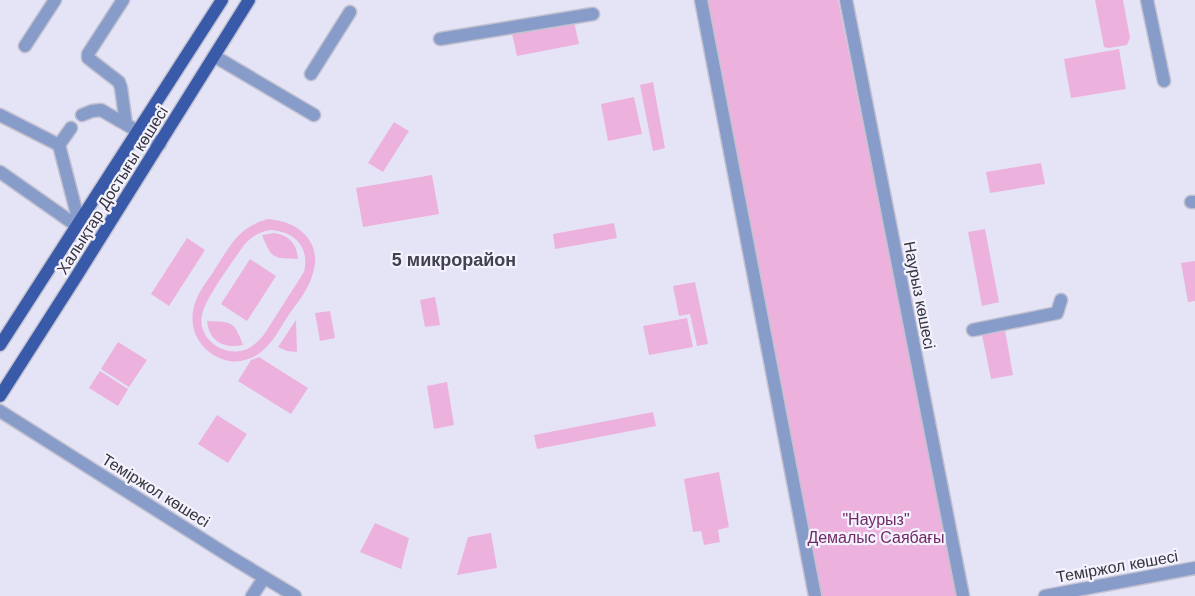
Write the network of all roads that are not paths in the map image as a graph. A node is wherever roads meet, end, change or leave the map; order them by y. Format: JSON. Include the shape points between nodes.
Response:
{"nodes":[{"id":1,"x":55,"y":0,"type":"edge"},
{"id":2,"x":123,"y":0,"type":"edge"},
{"id":3,"x":222,"y":0,"type":"edge"},
{"id":4,"x":249,"y":0,"type":"edge"},
{"id":5,"x":701,"y":0,"type":"edge"},
{"id":6,"x":846,"y":0,"type":"edge"},
{"id":7,"x":1147,"y":0,"type":"edge"},
{"id":8,"x":350,"y":12,"type":"dead end"},
{"id":9,"x":593,"y":14,"type":"dead end"},
{"id":10,"x":440,"y":39,"type":"dead end"},
{"id":11,"x":25,"y":46,"type":"dead end"},
{"id":12,"x":214,"y":56,"type":"junction"},
{"id":13,"x":311,"y":74,"type":"dead end"},
{"id":14,"x":1164,"y":81,"type":"dead end"},
{"id":15,"x":0,"y":115,"type":"edge"},
{"id":16,"x":82,"y":115,"type":"dead end"},
{"id":17,"x":314,"y":115,"type":"dead end"},
{"id":18,"x":126,"y":124,"type":"junction"},
{"id":19,"x":71,"y":128,"type":"dead end"},
{"id":20,"x":137,"y":132,"type":"junction"},
{"id":21,"x":160,"y":144,"type":"junction"},
{"id":22,"x":59,"y":145,"type":"junction"},
{"id":23,"x":0,"y":172,"type":"edge"},
{"id":24,"x":78,"y":224,"type":"junction"},
{"id":25,"x":1061,"y":300,"type":"dead end"},
{"id":26,"x":973,"y":330,"type":"dead end"},
{"id":27,"x":0,"y":346,"type":"edge"},
{"id":28,"x":0,"y":396,"type":"edge"},
{"id":29,"x":0,"y":411,"type":"edge"},
{"id":30,"x":1195,"y":568,"type":"edge"},
{"id":31,"x":264,"y":578,"type":"junction"},
{"id":32,"x":252,"y":596,"type":"edge"},
{"id":33,"x":295,"y":596,"type":"edge"},
{"id":34,"x":815,"y":596,"type":"edge"},
{"id":35,"x":963,"y":596,"type":"edge"},
{"id":36,"x":1045,"y":596,"type":"edge"}],
"edges":[{"from":1,"to":11,"type":"street"},
{"from":2,"to":18,"type":"street","via":[[88,58],[119,82]]},
{"from":3,"to":20,"type":"main road","name":"Халықтар Достығы көшесі"},
{"from":4,"to":12,"type":"main road","name":"Халықтар Достығы көшесі"},
{"from":5,"to":34,"type":"street"},
{"from":6,"to":35,"type":"street","name":"Наурыз көшесі"},
{"from":7,"to":14,"type":"street"},
{"from":8,"to":13,"type":"street"},
{"from":9,"to":10,"type":"street"},
{"from":12,"to":17,"type":"street"},
{"from":12,"to":21,"type":"main road","name":"Халықтар Достығы көшесі"},
{"from":15,"to":22,"type":"street"},
{"from":16,"to":18,"type":"street","via":[[101,110]]},
{"from":18,"to":20,"type":"street"},
{"from":19,"to":22,"type":"street"},
{"from":20,"to":21,"type":"street"},
{"from":20,"to":24,"type":"main road","name":"Халықтар Достығы көшесі"},
{"from":21,"to":28,"type":"main road","name":"Халықтар Достығы көшесі"},
{"from":22,"to":24,"type":"street"},
{"from":23,"to":24,"type":"street"},
{"from":24,"to":27,"type":"main road","name":"Халықтар Достығы көшесі"},
{"from":25,"to":26,"type":"street","via":[[1058,313]]},
{"from":29,"to":31,"type":"street","name":"Теміржол көшесі"},
{"from":30,"to":36,"type":"street","name":"Теміржол көшесі"},
{"from":31,"to":32,"type":"street"},
{"from":31,"to":33,"type":"street","name":"Теміржол көшесі"}]}
